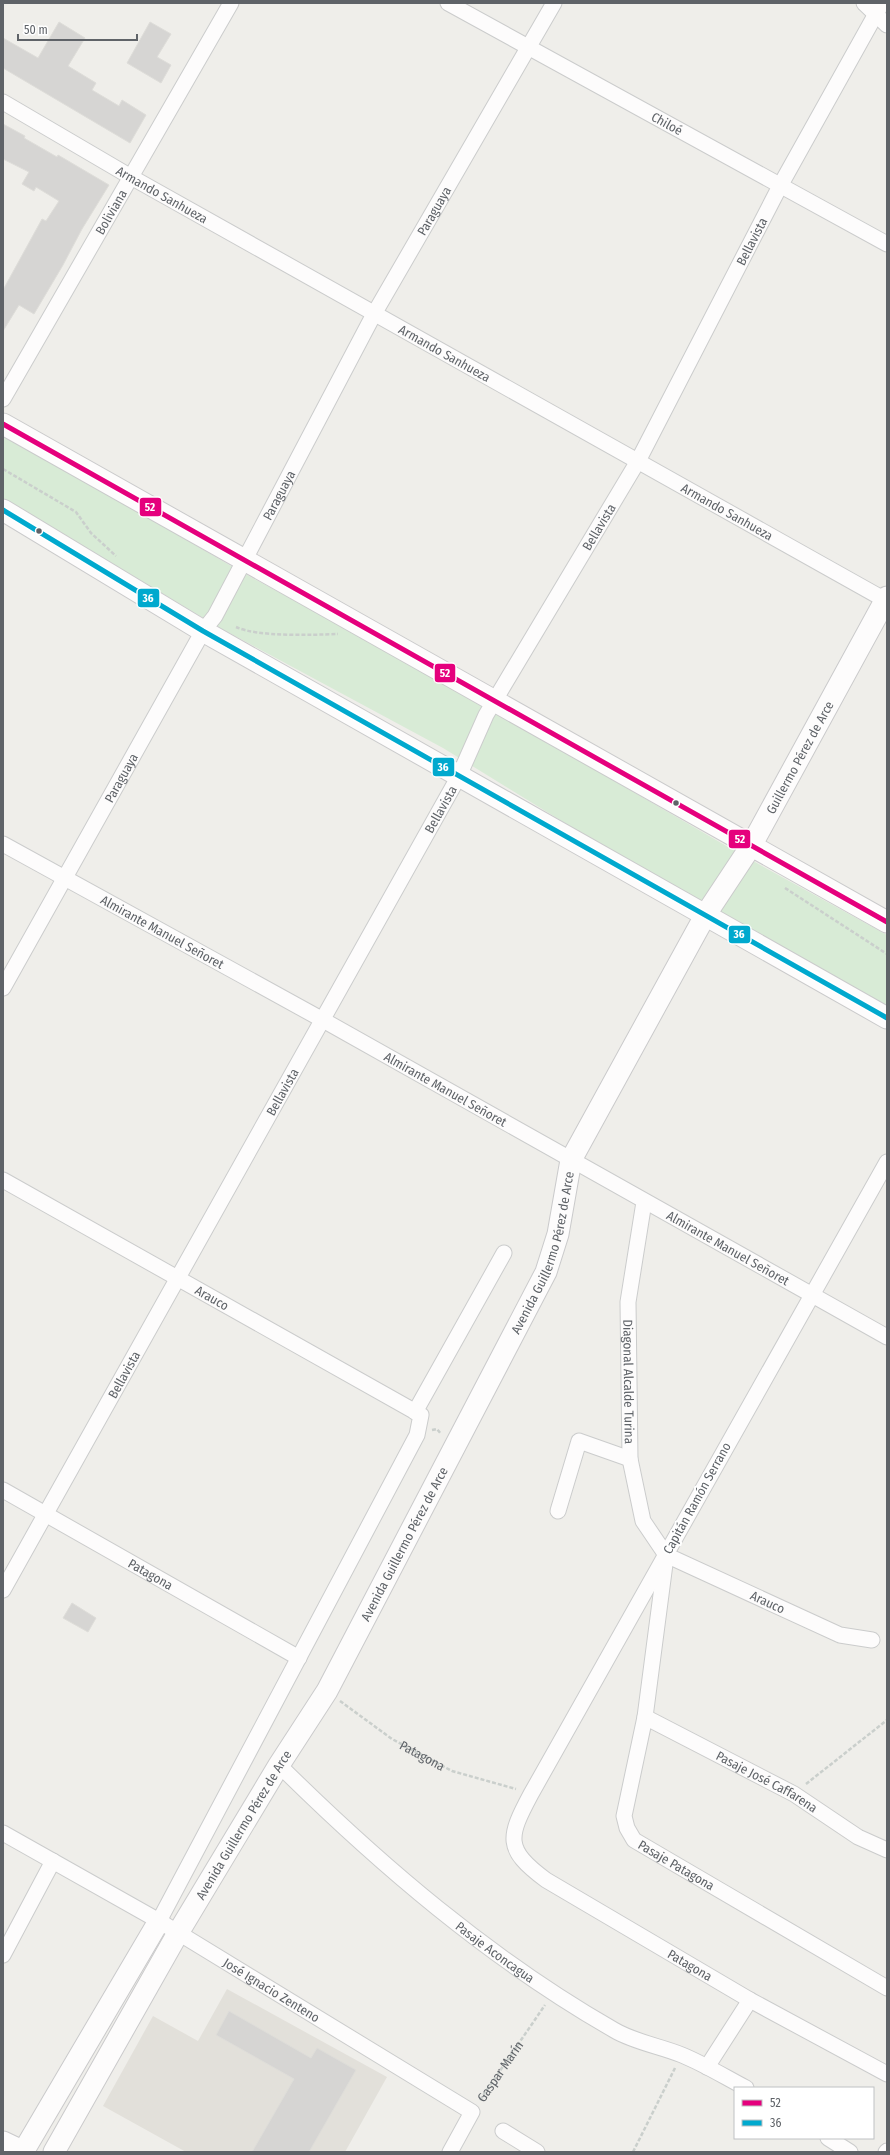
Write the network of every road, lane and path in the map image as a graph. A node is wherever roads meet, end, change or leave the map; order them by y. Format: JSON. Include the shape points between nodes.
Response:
{"nodes":[{"id":1,"x":231,"y":3,"type":"edge"},
{"id":2,"x":448,"y":3,"type":"edge"},
{"id":3,"x":554,"y":3,"type":"edge"},
{"id":4,"x":864,"y":3,"type":"edge"},
{"id":5,"x":879,"y":8,"type":"edge"},
{"id":6,"x":887,"y":25,"type":"edge"},
{"id":7,"x":529,"y":48,"type":"junction"},
{"id":8,"x":3,"y":102,"type":"edge"},
{"id":9,"x":131,"y":177,"type":"junction"},
{"id":10,"x":780,"y":186,"type":"junction"},
{"id":11,"x":887,"y":244,"type":"edge"},
{"id":12,"x":374,"y":314,"type":"junction"},
{"id":13,"x":3,"y":399,"type":"edge"},
{"id":14,"x":3,"y":424,"type":"edge"},
{"id":15,"x":638,"y":461,"type":"junction"},
{"id":16,"x":3,"y":469,"type":"edge"},
{"id":17,"x":3,"y":510,"type":"edge"},
{"id":18,"x":118,"y":557,"type":"dead end"},
{"id":19,"x":243,"y":560,"type":"junction"},
{"id":20,"x":886,"y":600,"type":"edge"},
{"id":21,"x":209,"y":623,"type":"junction"},
{"id":22,"x":345,"y":636,"type":"dead end"},
{"id":23,"x":494,"y":701,"type":"junction"},
{"id":24,"x":459,"y":776,"type":"junction"},
{"id":25,"x":3,"y":844,"type":"edge"},
{"id":26,"x":751,"y":846,"type":"junction"},
{"id":27,"x":64,"y":878,"type":"junction"},
{"id":28,"x":780,"y":884,"type":"dead end"},
{"id":29,"x":706,"y":914,"type":"junction"},
{"id":30,"x":887,"y":922,"type":"edge"},
{"id":31,"x":887,"y":954,"type":"edge"},
{"id":32,"x":3,"y":988,"type":"edge"},
{"id":33,"x":887,"y":1018,"type":"edge"},
{"id":34,"x":323,"y":1020,"type":"junction"},
{"id":35,"x":571,"y":1160,"type":"junction"},
{"id":36,"x":887,"y":1162,"type":"edge"},
{"id":37,"x":3,"y":1180,"type":"edge"},
{"id":38,"x":644,"y":1202,"type":"junction"},
{"id":39,"x":504,"y":1253,"type":"dead end"},
{"id":40,"x":178,"y":1278,"type":"junction"},
{"id":41,"x":811,"y":1295,"type":"junction"},
{"id":42,"x":887,"y":1337,"type":"edge"},
{"id":43,"x":418,"y":1414,"type":"junction"},
{"id":44,"x":416,"y":1435,"type":"junction"},
{"id":45,"x":454,"y":1447,"type":"junction"},
{"id":46,"x":630,"y":1459,"type":"junction"},
{"id":47,"x":3,"y":1490,"type":"edge"},
{"id":48,"x":558,"y":1511,"type":"dead end"},
{"id":49,"x":46,"y":1514,"type":"junction"},
{"id":50,"x":666,"y":1555,"type":"junction"},
{"id":51,"x":3,"y":1590,"type":"edge"},
{"id":52,"x":872,"y":1640,"type":"dead end"},
{"id":53,"x":300,"y":1658,"type":"junction"},
{"id":54,"x":327,"y":1692,"type":"junction"},
{"id":55,"x":645,"y":1717,"type":"junction"},
{"id":56,"x":887,"y":1720,"type":"edge"},
{"id":57,"x":279,"y":1765,"type":"junction"},
{"id":58,"x":531,"y":1794,"type":"junction"},
{"id":59,"x":794,"y":1794,"type":"junction"},
{"id":60,"x":3,"y":1833,"type":"edge"},
{"id":61,"x":513,"y":1837,"type":"joint"},
{"id":62,"x":887,"y":1850,"type":"edge"},
{"id":63,"x":53,"y":1861,"type":"junction"},
{"id":64,"x":159,"y":1921,"type":"junction"},
{"id":65,"x":178,"y":1933,"type":"junction"},
{"id":66,"x":3,"y":1955,"type":"edge"},
{"id":67,"x":887,"y":1988,"type":"edge"},
{"id":68,"x":553,"y":1992,"type":"junction"},
{"id":69,"x":750,"y":2000,"type":"junction"},
{"id":70,"x":682,"y":2055,"type":"junction"},
{"id":71,"x":707,"y":2068,"type":"junction"},
{"id":72,"x":887,"y":2074,"type":"edge"},
{"id":73,"x":744,"y":2087,"type":"edge"},
{"id":74,"x":472,"y":2112,"type":"junction"},
{"id":75,"x":503,"y":2131,"type":"dead end"},
{"id":76,"x":830,"y":2139,"type":"edge"},
{"id":77,"x":3,"y":2142,"type":"edge"},
{"id":78,"x":534,"y":2151,"type":"edge"},
{"id":79,"x":23,"y":2152,"type":"edge"},
{"id":80,"x":54,"y":2152,"type":"edge"},
{"id":81,"x":450,"y":2152,"type":"edge"},
{"id":82,"x":633,"y":2152,"type":"edge"},
{"id":83,"x":850,"y":2152,"type":"edge"}],
"edges":[{"from":1,"to":9,"type":"street","name":"Boliviana"},
{"from":2,"to":7,"type":"street","name":"Chiloé"},
{"from":3,"to":7,"type":"street","name":"Paraguaya"},
{"from":4,"to":5,"type":"street"},
{"from":5,"to":6,"type":"street"},
{"from":5,"to":10,"type":"street","name":"Bellavista"},
{"from":7,"to":10,"type":"street","name":"Chiloé"},
{"from":7,"to":12,"type":"street","name":"Paraguaya"},
{"from":8,"to":9,"type":"street","name":"Armando Sanhueza"},
{"from":9,"to":12,"type":"street","name":"Armando Sanhueza"},
{"from":9,"to":13,"type":"street","name":"Boliviana"},
{"from":10,"to":11,"type":"street","name":"Chiloé"},
{"from":10,"to":15,"type":"street","name":"Bellavista"},
{"from":12,"to":15,"type":"street","name":"Armando Sanhueza"},
{"from":12,"to":19,"type":"street","name":"Paraguaya"},
{"from":14,"to":19,"type":"street"},
{"from":15,"to":20,"type":"street","name":"Armando Sanhueza"},
{"from":15,"to":23,"type":"street","name":"Bellavista"},
{"from":16,"to":18,"type":"path","via":[[76,512],[91,532]]},
{"from":17,"to":21,"type":"street"},
{"from":19,"to":21,"type":"street","name":"Paraguaya"},
{"from":19,"to":23,"type":"street"},
{"from":20,"to":26,"type":"street","name":"Guillermo Pérez de Arce"},
{"from":21,"to":22,"type":"path","via":[[243,630]]},
{"from":21,"to":24,"type":"street"},
{"from":21,"to":27,"type":"street","name":"Paraguaya"},
{"from":23,"to":24,"type":"street","name":"Bellavista"},
{"from":23,"to":26,"type":"street"},
{"from":24,"to":29,"type":"street"},
{"from":24,"to":34,"type":"street","name":"Bellavista"},
{"from":25,"to":27,"type":"street","name":"Almirante Manuel Señoret"},
{"from":26,"to":29,"type":"street","name":"Guillermo Pérez de Arce"},
{"from":26,"to":30,"type":"street"},
{"from":27,"to":32,"type":"street","name":"Paraguaya"},
{"from":27,"to":34,"type":"street","name":"Almirante Manuel Señoret"},
{"from":28,"to":31,"type":"path"},
{"from":29,"to":33,"type":"street"},
{"from":29,"to":35,"type":"street","name":"Avenida Guillermo Pérez de Arce"},
{"from":34,"to":35,"type":"street","name":"Almirante Manuel Señoret"},
{"from":34,"to":40,"type":"street","name":"Bellavista"},
{"from":35,"to":38,"type":"street","name":"Almirante Manuel Señoret"},
{"from":35,"to":45,"type":"street","name":"Avenida Guillermo Pérez de Arce","via":[[558,1234],[546,1272]]},
{"from":36,"to":41,"type":"street","name":"Capitán Ramón Serrano"},
{"from":37,"to":40,"type":"street","name":"Arauco"},
{"from":38,"to":41,"type":"street","name":"Almirante Manuel Señoret"},
{"from":38,"to":46,"type":"street","name":"Diagonal Alcalde Turina","via":[[628,1302]]},
{"from":39,"to":43,"type":"street","name":"Avenida Guillermo Pérez de Arce"},
{"from":40,"to":43,"type":"street","name":"Arauco"},
{"from":40,"to":49,"type":"street","name":"Bellavista"},
{"from":41,"to":42,"type":"street","name":"Almirante Manuel Señoret"},
{"from":41,"to":50,"type":"street","name":"Capitán Ramón Serrano"},
{"from":43,"to":44,"type":"street","name":"Avenida Guillermo Pérez de Arce"},
{"from":44,"to":45,"type":"path","via":[[437,1429]]},
{"from":44,"to":53,"type":"street","name":"Avenida Guillermo Pérez de Arce"},
{"from":45,"to":54,"type":"street","name":"Avenida Guillermo Pérez de Arce"},
{"from":46,"to":48,"type":"street","via":[[579,1441]]},
{"from":46,"to":50,"type":"street","name":"Diagonal Alcalde Turina","via":[[643,1521]]},
{"from":47,"to":49,"type":"street","name":"Patagona"},
{"from":49,"to":51,"type":"street","name":"Bellavista"},
{"from":49,"to":53,"type":"street","name":"Patagona"},
{"from":50,"to":52,"type":"street","name":"Arauco","via":[[840,1635]]},
{"from":50,"to":55,"type":"street","name":"Pasaje Patagona"},
{"from":50,"to":58,"type":"street","name":"Capitán Ramón Serrano"},
{"from":53,"to":64,"type":"street","name":"Avenida Guillermo Pérez de Arce"},
{"from":54,"to":57,"type":"street","name":"Avenida Guillermo Pérez de Arce"},
{"from":54,"to":58,"type":"path","name":"Patagona","via":[[392,1739],[452,1771]]},
{"from":55,"to":59,"type":"street","name":"Pasaje José Caffarena"},
{"from":55,"to":67,"type":"street","name":"Pasaje Patagona","via":[[624,1816],[634,1840]]},
{"from":56,"to":59,"type":"path"},
{"from":57,"to":65,"type":"street","name":"Avenida Guillermo Pérez de Arce"},
{"from":57,"to":68,"type":"street","name":"Pasaje Aconcagua","via":[[332,1818],[405,1883],[505,1961]]},
{"from":58,"to":61,"type":"street","name":"Capitán Ramón Serrano","via":[[516,1821]]},
{"from":59,"to":62,"type":"street","name":"Pasaje José Caffarena","via":[[858,1837]]},
{"from":60,"to":63,"type":"street","name":"José Ignacio Zenteno"},
{"from":61,"to":69,"type":"street","name":"Patagona","via":[[515,1850],[526,1865],[546,1880]]},
{"from":63,"to":64,"type":"street","name":"José Ignacio Zenteno"},
{"from":63,"to":66,"type":"street"},
{"from":64,"to":65,"type":"street","name":"José Ignacio Zenteno"},
{"from":64,"to":79,"type":"street","name":"Avenida Guillermo Pérez de Arce"},
{"from":65,"to":74,"type":"street","name":"José Ignacio Zenteno"},
{"from":65,"to":80,"type":"street","name":"Avenida Guillermo Pérez de Arce"},
{"from":68,"to":70,"type":"street","name":"Pasaje Aconcagua","via":[[615,2031]]},
{"from":68,"to":74,"type":"path","name":"Gaspar Marín"},
{"from":69,"to":71,"type":"street"},
{"from":69,"to":72,"type":"street","name":"Patagona"},
{"from":70,"to":71,"type":"street","name":"Pasaje Aconcagua"},
{"from":70,"to":82,"type":"path"},
{"from":71,"to":73,"type":"street","name":"Pasaje Aconcagua"},
{"from":74,"to":81,"type":"street","name":"Gaspar Marín"},
{"from":75,"to":78,"type":"street"},
{"from":76,"to":83,"type":"street"},
{"from":77,"to":79,"type":"street"}]}
